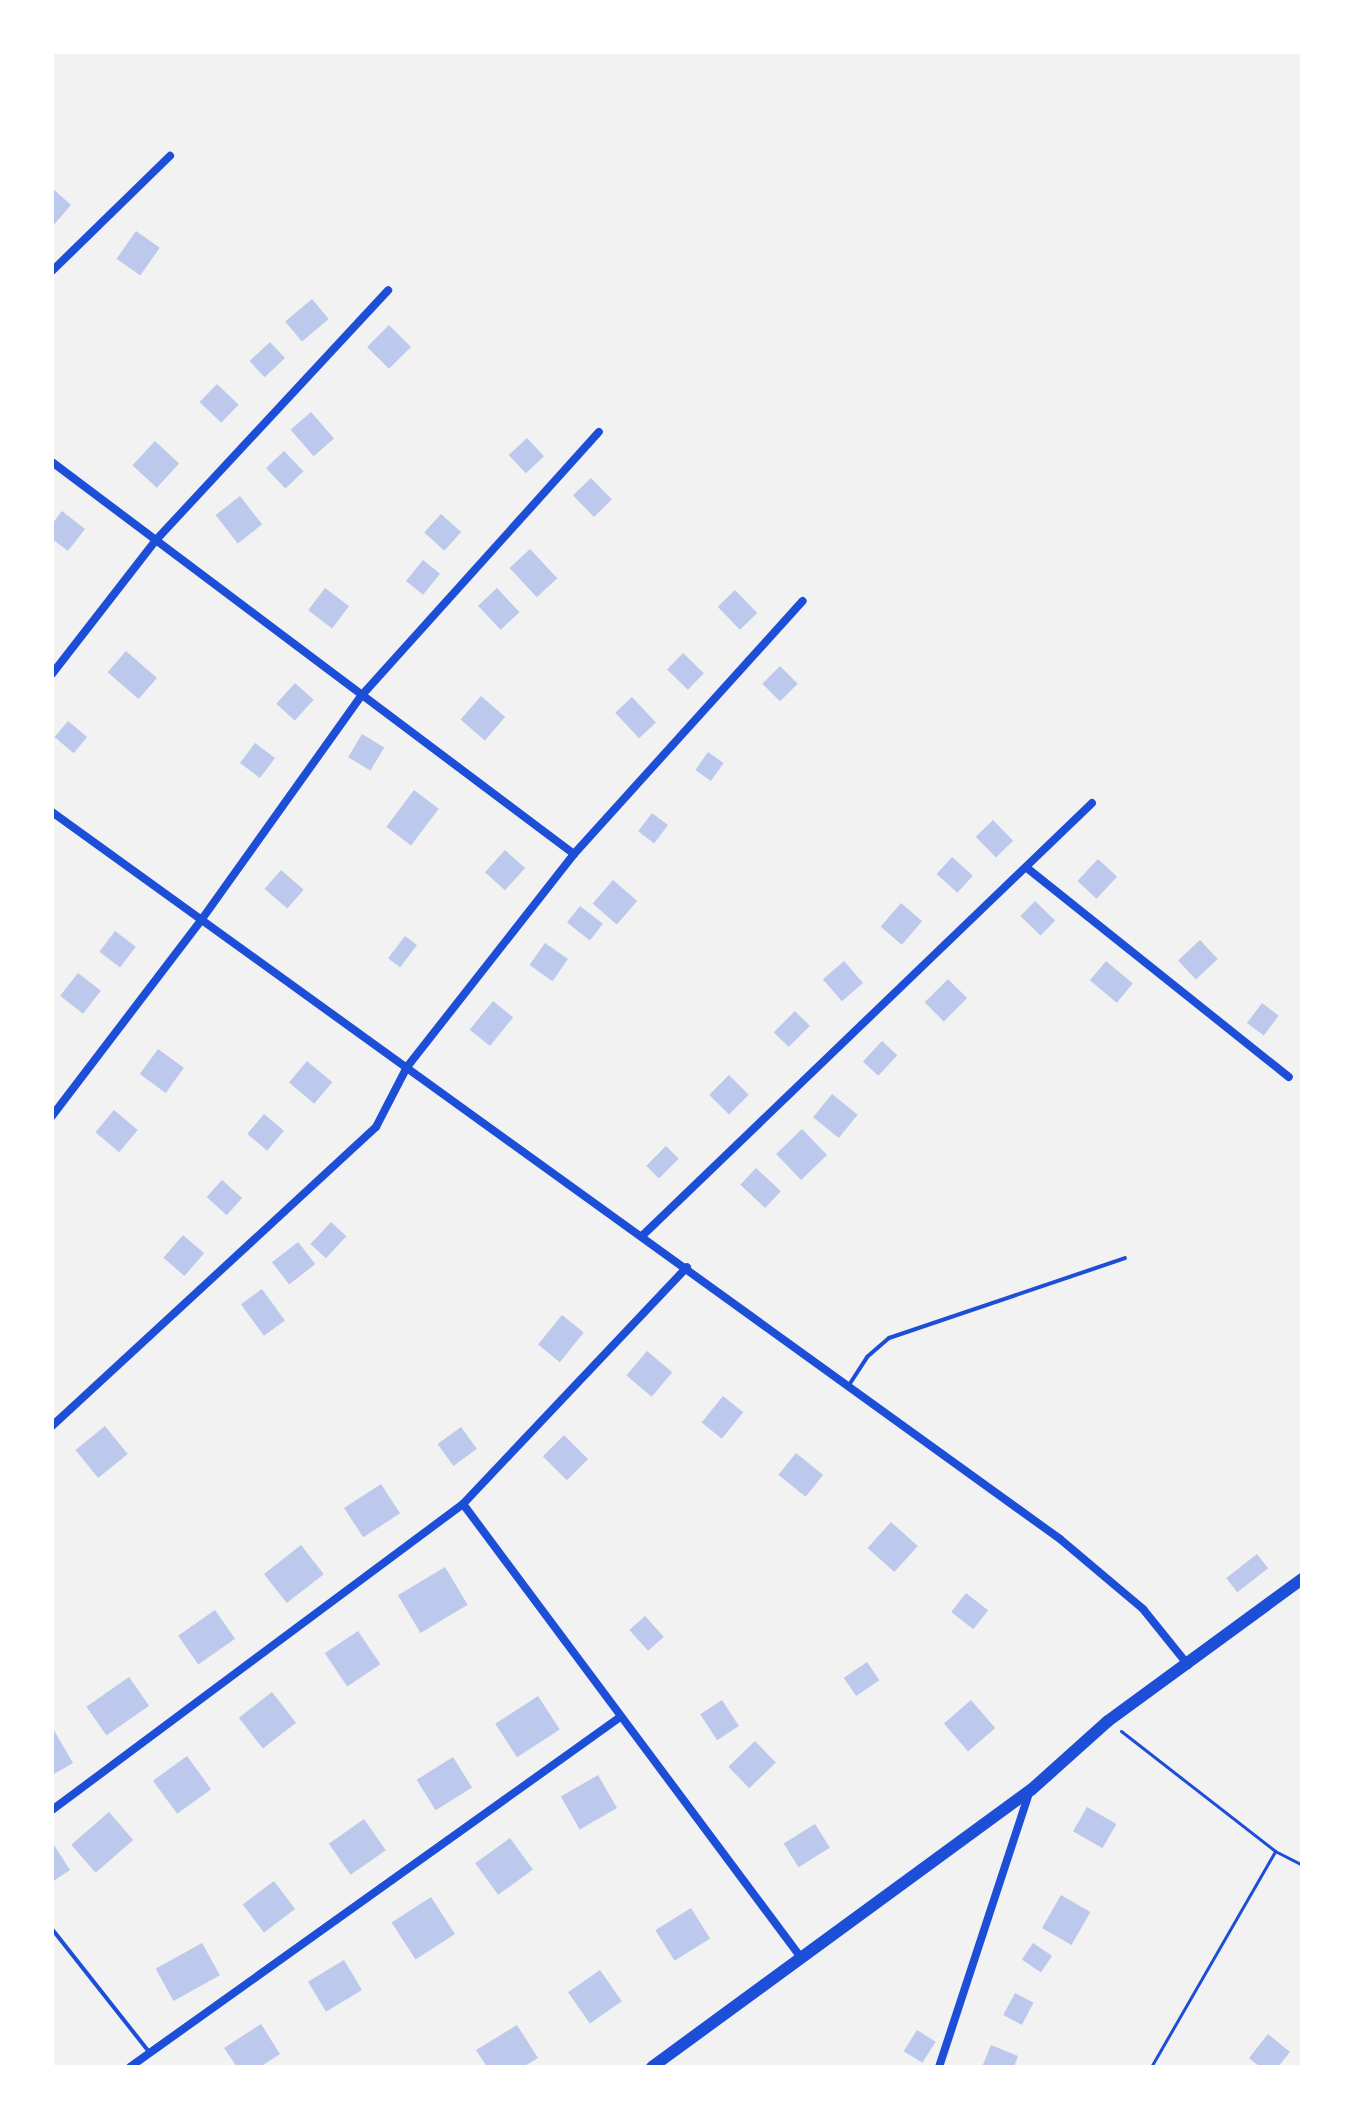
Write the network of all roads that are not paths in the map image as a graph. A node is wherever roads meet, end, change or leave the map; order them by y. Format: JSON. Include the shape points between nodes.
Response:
{"nodes":[{"id":1,"x":170,"y":156,"type":"dead end"},
{"id":2,"x":52,"y":271,"type":"edge"},
{"id":3,"x":388,"y":290,"type":"dead end"},
{"id":4,"x":599,"y":432,"type":"dead end"},
{"id":5,"x":52,"y":462,"type":"edge"},
{"id":6,"x":156,"y":540,"type":"junction"},
{"id":7,"x":803,"y":601,"type":"dead end"},
{"id":8,"x":52,"y":674,"type":"edge"},
{"id":9,"x":362,"y":695,"type":"junction"},
{"id":10,"x":1092,"y":803,"type":"dead end"},
{"id":11,"x":52,"y":812,"type":"edge"},
{"id":12,"x":574,"y":854,"type":"junction"},
{"id":13,"x":1027,"y":868,"type":"junction"},
{"id":14,"x":202,"y":919,"type":"junction"},
{"id":15,"x":407,"y":1067,"type":"junction"},
{"id":16,"x":1289,"y":1077,"type":"dead end"},
{"id":17,"x":52,"y":1116,"type":"edge"},
{"id":18,"x":643,"y":1235,"type":"junction"},
{"id":19,"x":1125,"y":1258,"type":"dead end"},
{"id":20,"x":687,"y":1267,"type":"junction"},
{"id":21,"x":849,"y":1385,"type":"junction"},
{"id":22,"x":52,"y":1426,"type":"edge"},
{"id":23,"x":463,"y":1504,"type":"junction"},
{"id":24,"x":1302,"y":1579,"type":"edge"},
{"id":25,"x":1188,"y":1665,"type":"junction"},
{"id":26,"x":619,"y":1718,"type":"junction"},
{"id":27,"x":1031,"y":1790,"type":"junction"},
{"id":28,"x":52,"y":1810,"type":"edge"},
{"id":29,"x":52,"y":1929,"type":"edge"},
{"id":30,"x":802,"y":1959,"type":"junction"},
{"id":31,"x":150,"y":2053,"type":"junction"},
{"id":32,"x":130,"y":2067,"type":"edge"},
{"id":33,"x":652,"y":2067,"type":"edge"},
{"id":34,"x":939,"y":2067,"type":"edge"}],
"edges":[{"from":1,"to":2,"type":"street"},
{"from":3,"to":6,"type":"street"},
{"from":4,"to":9,"type":"street"},
{"from":5,"to":6,"type":"street"},
{"from":6,"to":8,"type":"street"},
{"from":6,"to":9,"type":"street"},
{"from":7,"to":12,"type":"street"},
{"from":9,"to":12,"type":"street"},
{"from":9,"to":14,"type":"street"},
{"from":10,"to":13,"type":"street"},
{"from":11,"to":14,"type":"street"},
{"from":12,"to":15,"type":"street"},
{"from":13,"to":16,"type":"street"},
{"from":13,"to":18,"type":"street"},
{"from":14,"to":15,"type":"street"},
{"from":14,"to":17,"type":"street"},
{"from":15,"to":18,"type":"street"},
{"from":15,"to":22,"type":"street","via":[[376,1127]]},
{"from":18,"to":20,"type":"street"},
{"from":19,"to":21,"type":"lane","via":[[889,1338],[867,1357]]},
{"from":20,"to":21,"type":"street"},
{"from":20,"to":23,"type":"street"},
{"from":21,"to":25,"type":"street","via":[[1060,1539],[1143,1609]]},
{"from":23,"to":26,"type":"street"},
{"from":23,"to":28,"type":"street"},
{"from":24,"to":25,"type":"highway"},
{"from":25,"to":27,"type":"highway","via":[[1108,1721]]},
{"from":26,"to":30,"type":"street"},
{"from":26,"to":31,"type":"street"},
{"from":27,"to":30,"type":"highway"},
{"from":27,"to":34,"type":"street"},
{"from":29,"to":31,"type":"lane"},
{"from":30,"to":33,"type":"highway"},
{"from":31,"to":32,"type":"street"}]}
